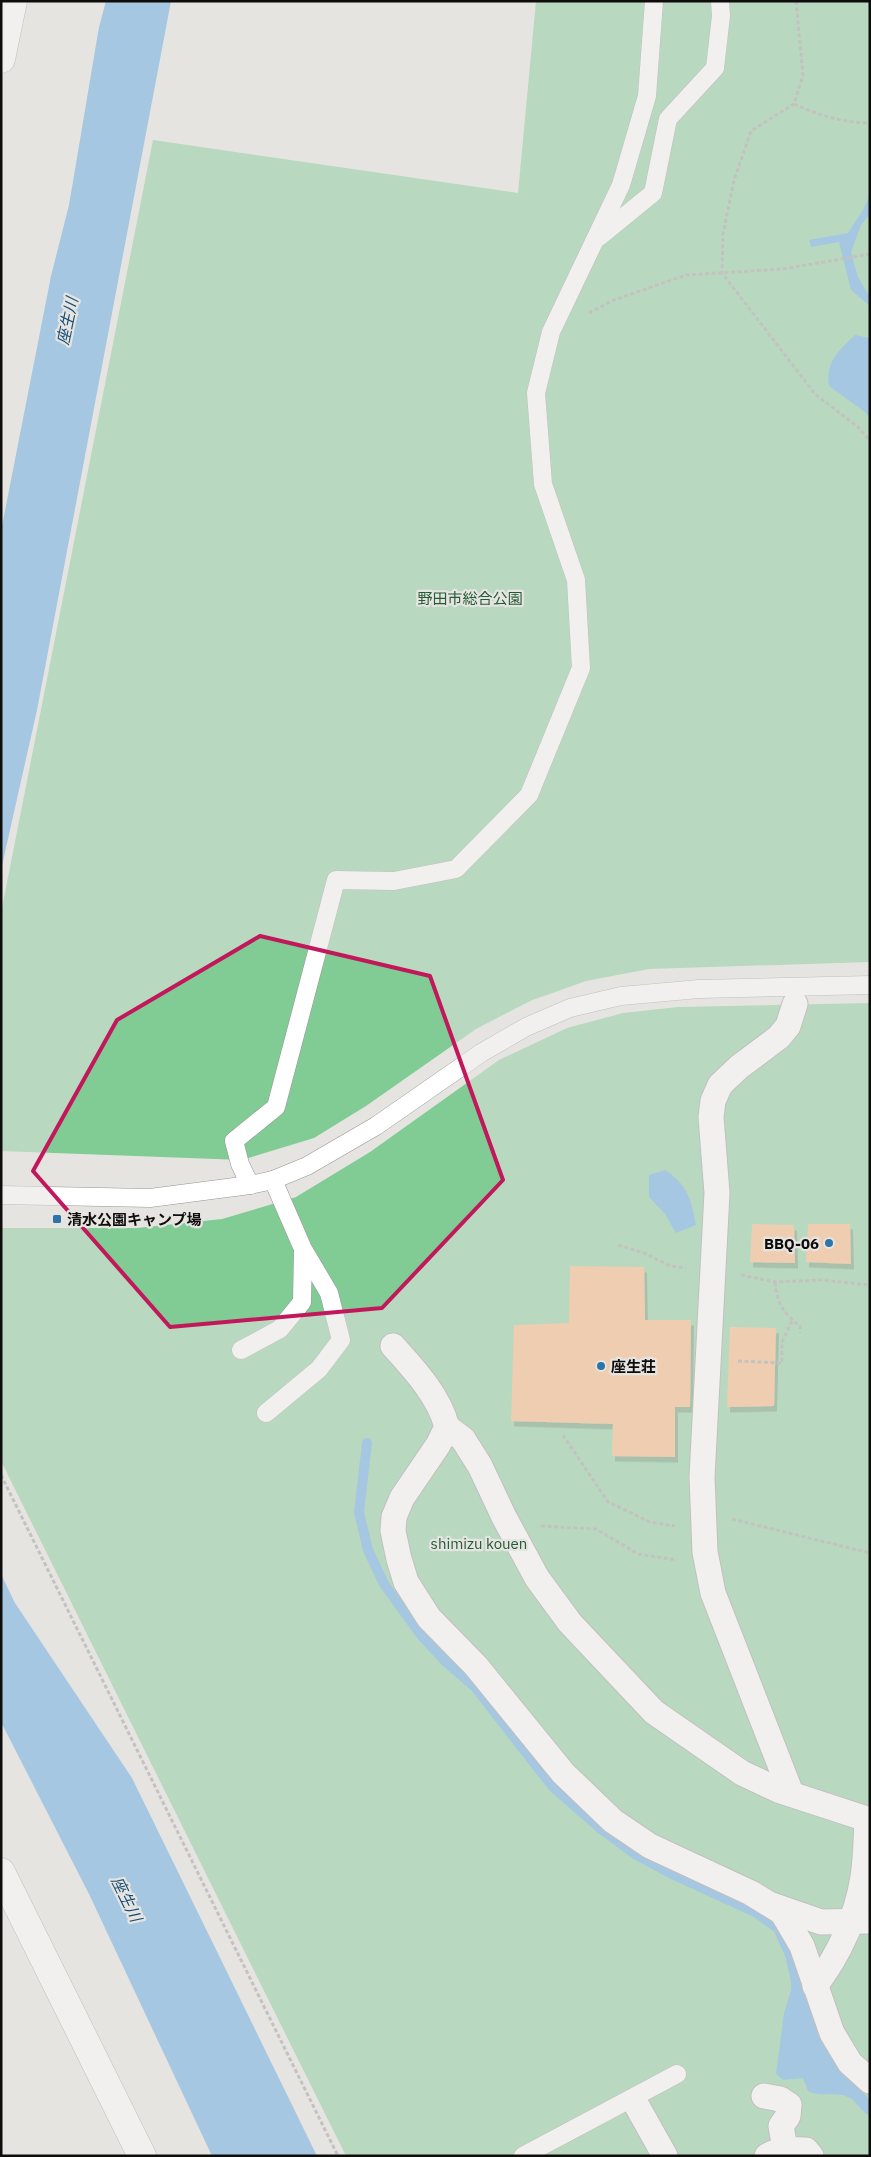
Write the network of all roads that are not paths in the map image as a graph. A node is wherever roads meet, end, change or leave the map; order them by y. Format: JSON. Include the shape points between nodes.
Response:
{"nodes":[{"id":1,"x":13,"y":1,"type":"edge"},
{"id":2,"x":654,"y":1,"type":"edge"},
{"id":3,"x":720,"y":1,"type":"edge"},
{"id":4,"x":1,"y":59,"type":"edge"},
{"id":5,"x":597,"y":239,"type":"junction"},
{"id":6,"x":870,"y":985,"type":"edge"},
{"id":7,"x":795,"y":1004,"type":"dead end"},
{"id":8,"x":273,"y":1180,"type":"junction"},
{"id":9,"x":250,"y":1185,"type":"junction"},
{"id":10,"x":1,"y":1195,"type":"edge"},
{"id":11,"x":303,"y":1250,"type":"junction"},
{"id":12,"x":392,"y":1346,"type":"dead end"},
{"id":13,"x":241,"y":1350,"type":"dead end"},
{"id":14,"x":266,"y":1413,"type":"dead end"},
{"id":15,"x":447,"y":1427,"type":"junction"},
{"id":16,"x":791,"y":1793,"type":"junction"},
{"id":17,"x":869,"y":1820,"type":"edge"},
{"id":18,"x":1,"y":1872,"type":"edge"},
{"id":19,"x":770,"y":1904,"type":"junction"},
{"id":20,"x":860,"y":1922,"type":"edge"},
{"id":21,"x":815,"y":1986,"type":"junction"},
{"id":22,"x":677,"y":2074,"type":"dead end"},
{"id":23,"x":870,"y":2081,"type":"edge"},
{"id":24,"x":764,"y":2096,"type":"dead end"},
{"id":25,"x":638,"y":2106,"type":"dead end"},
{"id":26,"x":776,"y":2152,"type":"edge"},
{"id":27,"x":142,"y":2156,"type":"edge"},
{"id":28,"x":523,"y":2156,"type":"edge"},
{"id":29,"x":665,"y":2156,"type":"edge"},
{"id":30,"x":811,"y":2156,"type":"edge"}],
"edges":[{"from":1,"to":4,"type":"street"},
{"from":2,"to":5,"type":"lane","via":[[647,96],[621,185]]},
{"from":3,"to":5,"type":"lane","via":[[715,68],[668,119],[653,193]]},
{"from":5,"to":9,"type":"lane","via":[[551,332],[536,393],[543,484],[576,580],[581,668],[529,795],[456,870],[394,881],[336,880],[276,1107],[234,1141]]},
{"from":6,"to":8,"type":"lane","via":[[699,989],[621,996],[570,1008],[496,1044],[376,1126],[307,1166]]},
{"from":7,"to":16,"type":"street","via":[[788,1026],[779,1037],[720,1085],[713,1101],[711,1117],[717,1193],[702,1477],[708,1564],[717,1607]]},
{"from":8,"to":9,"type":"lane"},
{"from":8,"to":11,"type":"lane"},
{"from":9,"to":10,"type":"lane","via":[[150,1198]]},
{"from":11,"to":13,"type":"lane","via":[[302,1302],[280,1329]]},
{"from":11,"to":14,"type":"lane","via":[[329,1292],[341,1340],[319,1369]]},
{"from":12,"to":15,"type":"street","via":[[416,1371],[444,1415]]},
{"from":15,"to":16,"type":"street","via":[[463,1438],[538,1578],[570,1623],[654,1712],[742,1773]]},
{"from":15,"to":19,"type":"street","via":[[402,1498],[394,1517],[393,1531],[406,1582],[429,1618],[476,1666],[563,1773],[613,1821],[650,1846]]},
{"from":16,"to":17,"type":"street"},
{"from":17,"to":20,"type":"street"},
{"from":18,"to":27,"type":"street"},
{"from":19,"to":20,"type":"street","via":[[821,1922]]},
{"from":19,"to":21,"type":"street","via":[[782,1912],[802,1946]]},
{"from":20,"to":21,"type":"street"},
{"from":21,"to":23,"type":"street","via":[[832,2033],[843,2052]]},
{"from":22,"to":28,"type":"lane"},
{"from":24,"to":26,"type":"street","via":[[780,2099],[789,2105]]},
{"from":25,"to":29,"type":"street"},
{"from":26,"to":30,"type":"street","via":[[806,2150]]}]}
